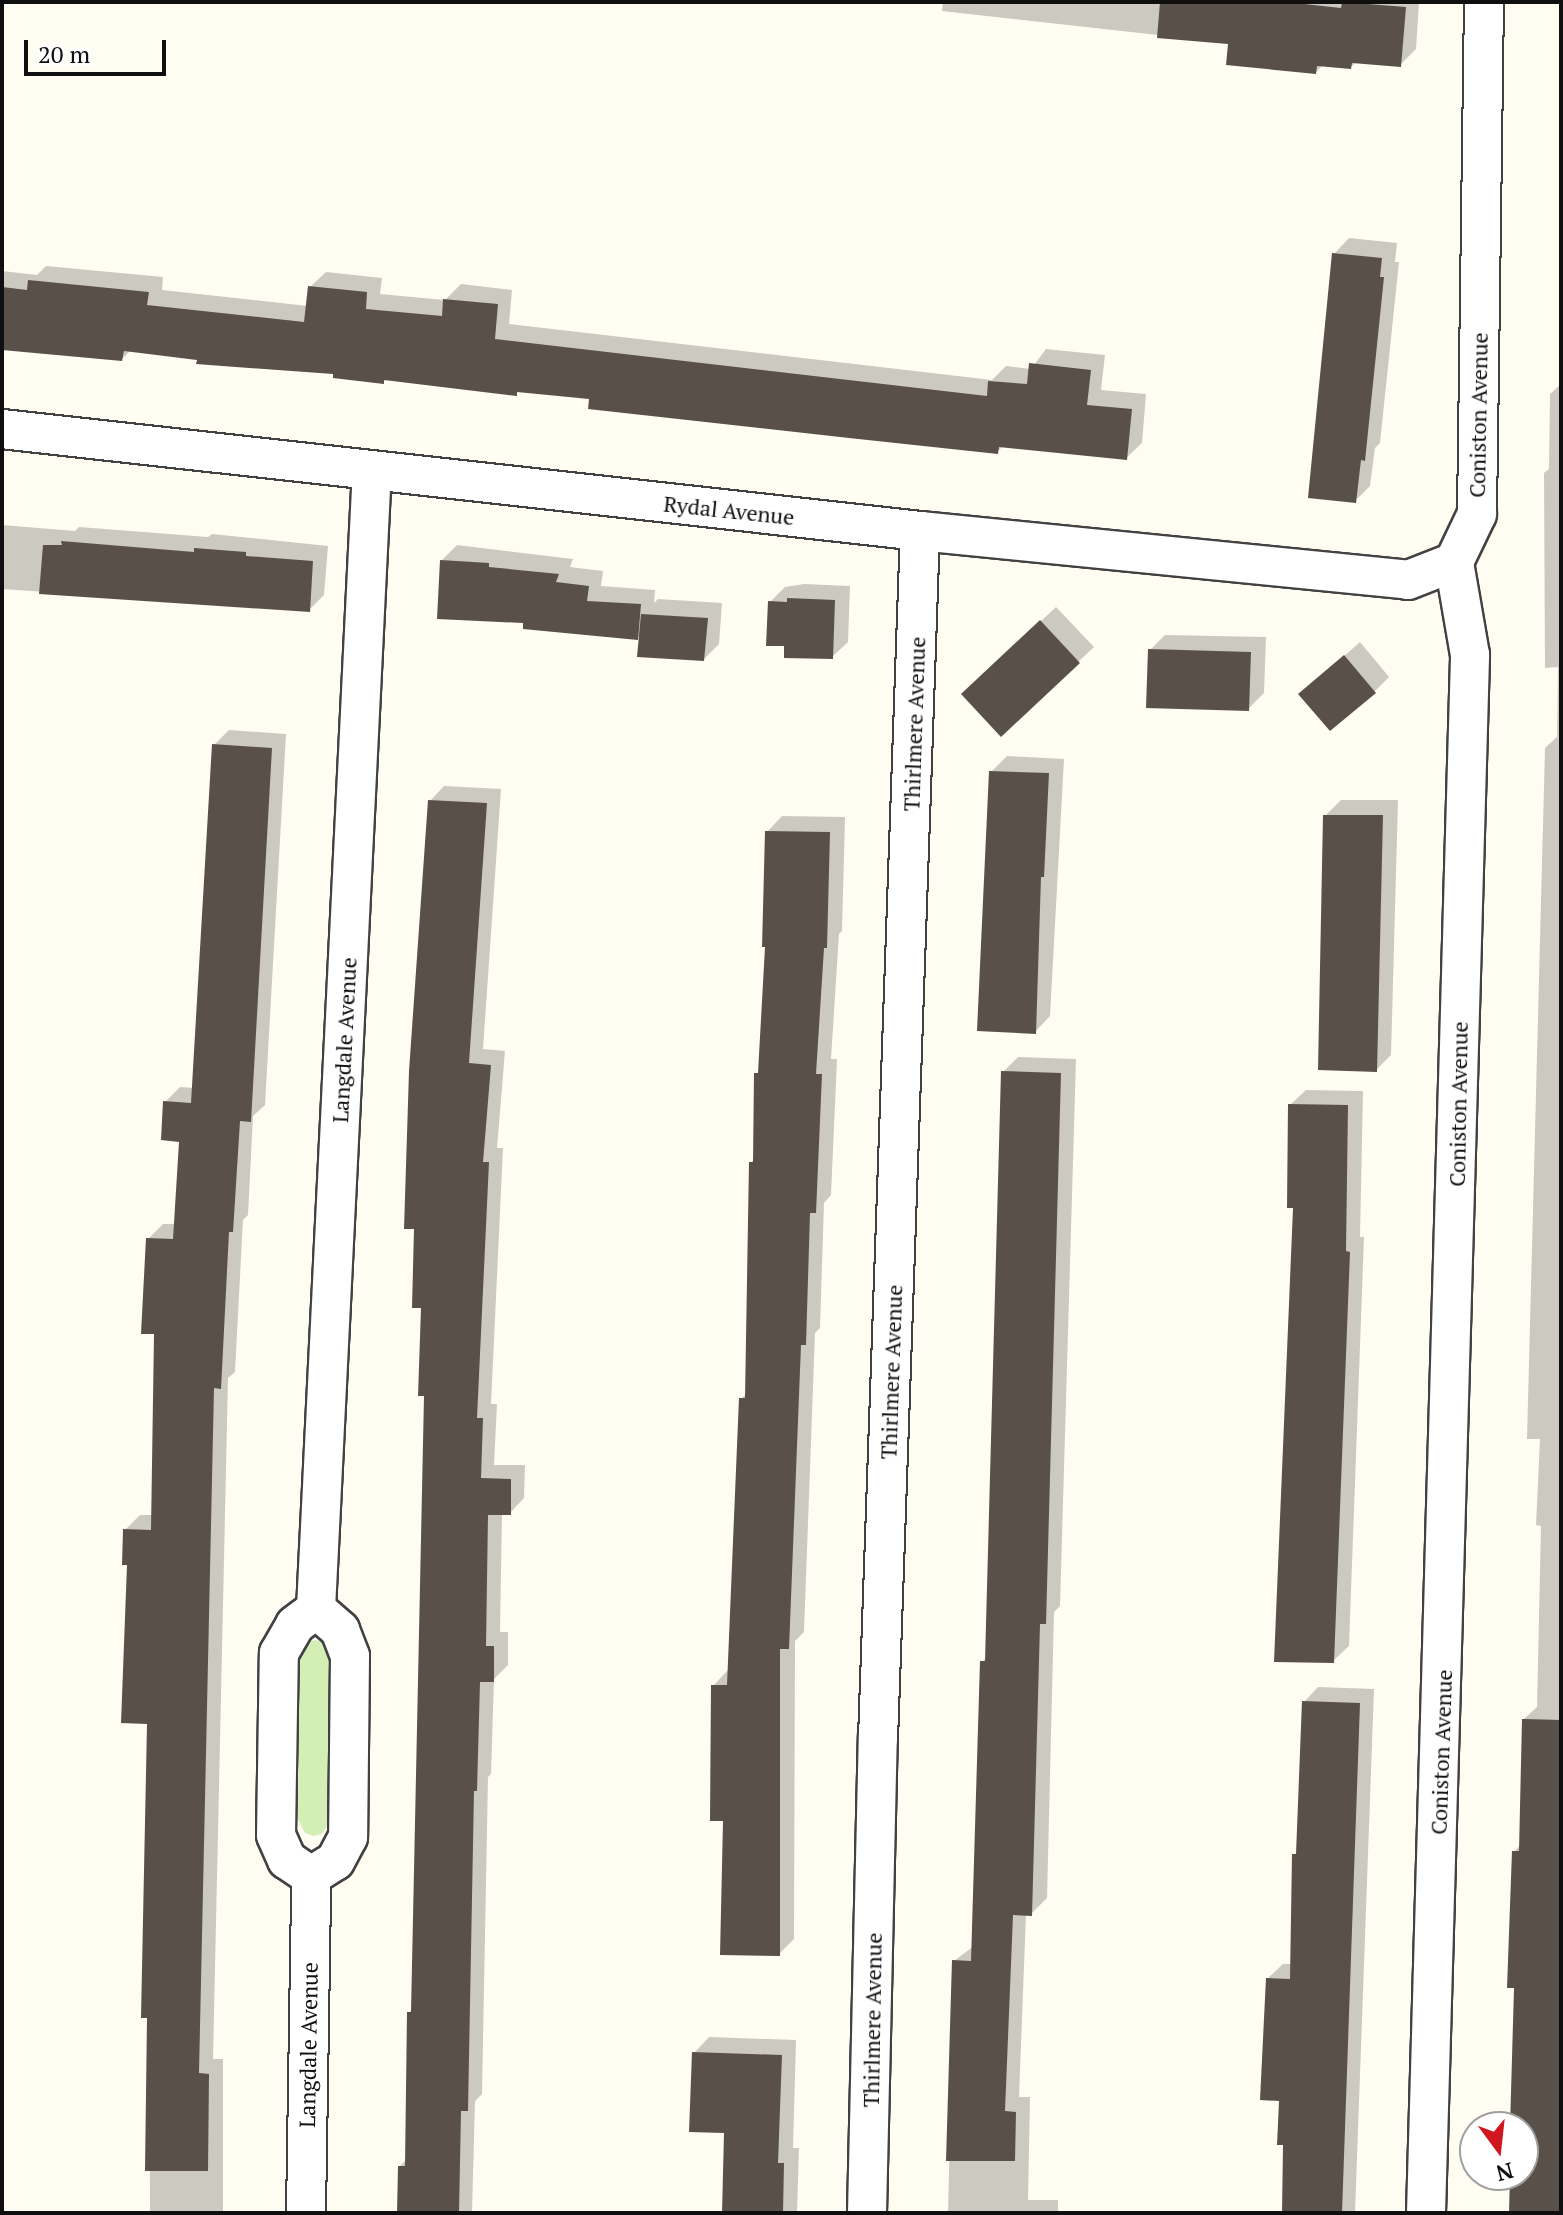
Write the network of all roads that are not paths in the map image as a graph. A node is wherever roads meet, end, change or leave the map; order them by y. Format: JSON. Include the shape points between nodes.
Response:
{"nodes":[{"id":1,"x":1484,"y":2,"type":"edge"},
{"id":2,"x":2,"y":429,"type":"edge"},
{"id":3,"x":372,"y":470,"type":"junction"},
{"id":4,"x":920,"y":531,"type":"junction"},
{"id":5,"x":1454,"y":562,"type":"junction"},
{"id":6,"x":316,"y":1609,"type":"junction"},
{"id":7,"x":311,"y":1876,"type":"junction"},
{"id":8,"x":306,"y":2213,"type":"edge"},
{"id":9,"x":867,"y":2213,"type":"edge"},
{"id":10,"x":1426,"y":2213,"type":"edge"}],
"edges":[{"from":1,"to":5,"type":"street","name":"Coniston Avenue","via":[[1477,514]]},
{"from":2,"to":3,"type":"street","name":"Rydal Avenue"},
{"from":3,"to":4,"type":"street","name":"Rydal Avenue"},
{"from":3,"to":6,"type":"street","name":"Langdale Avenue"},
{"from":4,"to":5,"type":"street","name":"Rydal Avenue","via":[[1408,580]]},
{"from":4,"to":9,"type":"street","name":"Thirlmere Avenue"},
{"from":5,"to":10,"type":"street","name":"Coniston Avenue","via":[[1470,655]]},
{"from":6,"to":7,"type":"street","via":[[340,1630],[350,1656],[348,1837],[335,1861]]},
{"from":6,"to":7,"type":"street","via":[[295,1625],[279,1653],[276,1835],[287,1860]]},
{"from":7,"to":8,"type":"street","name":"Langdale Avenue"}]}
